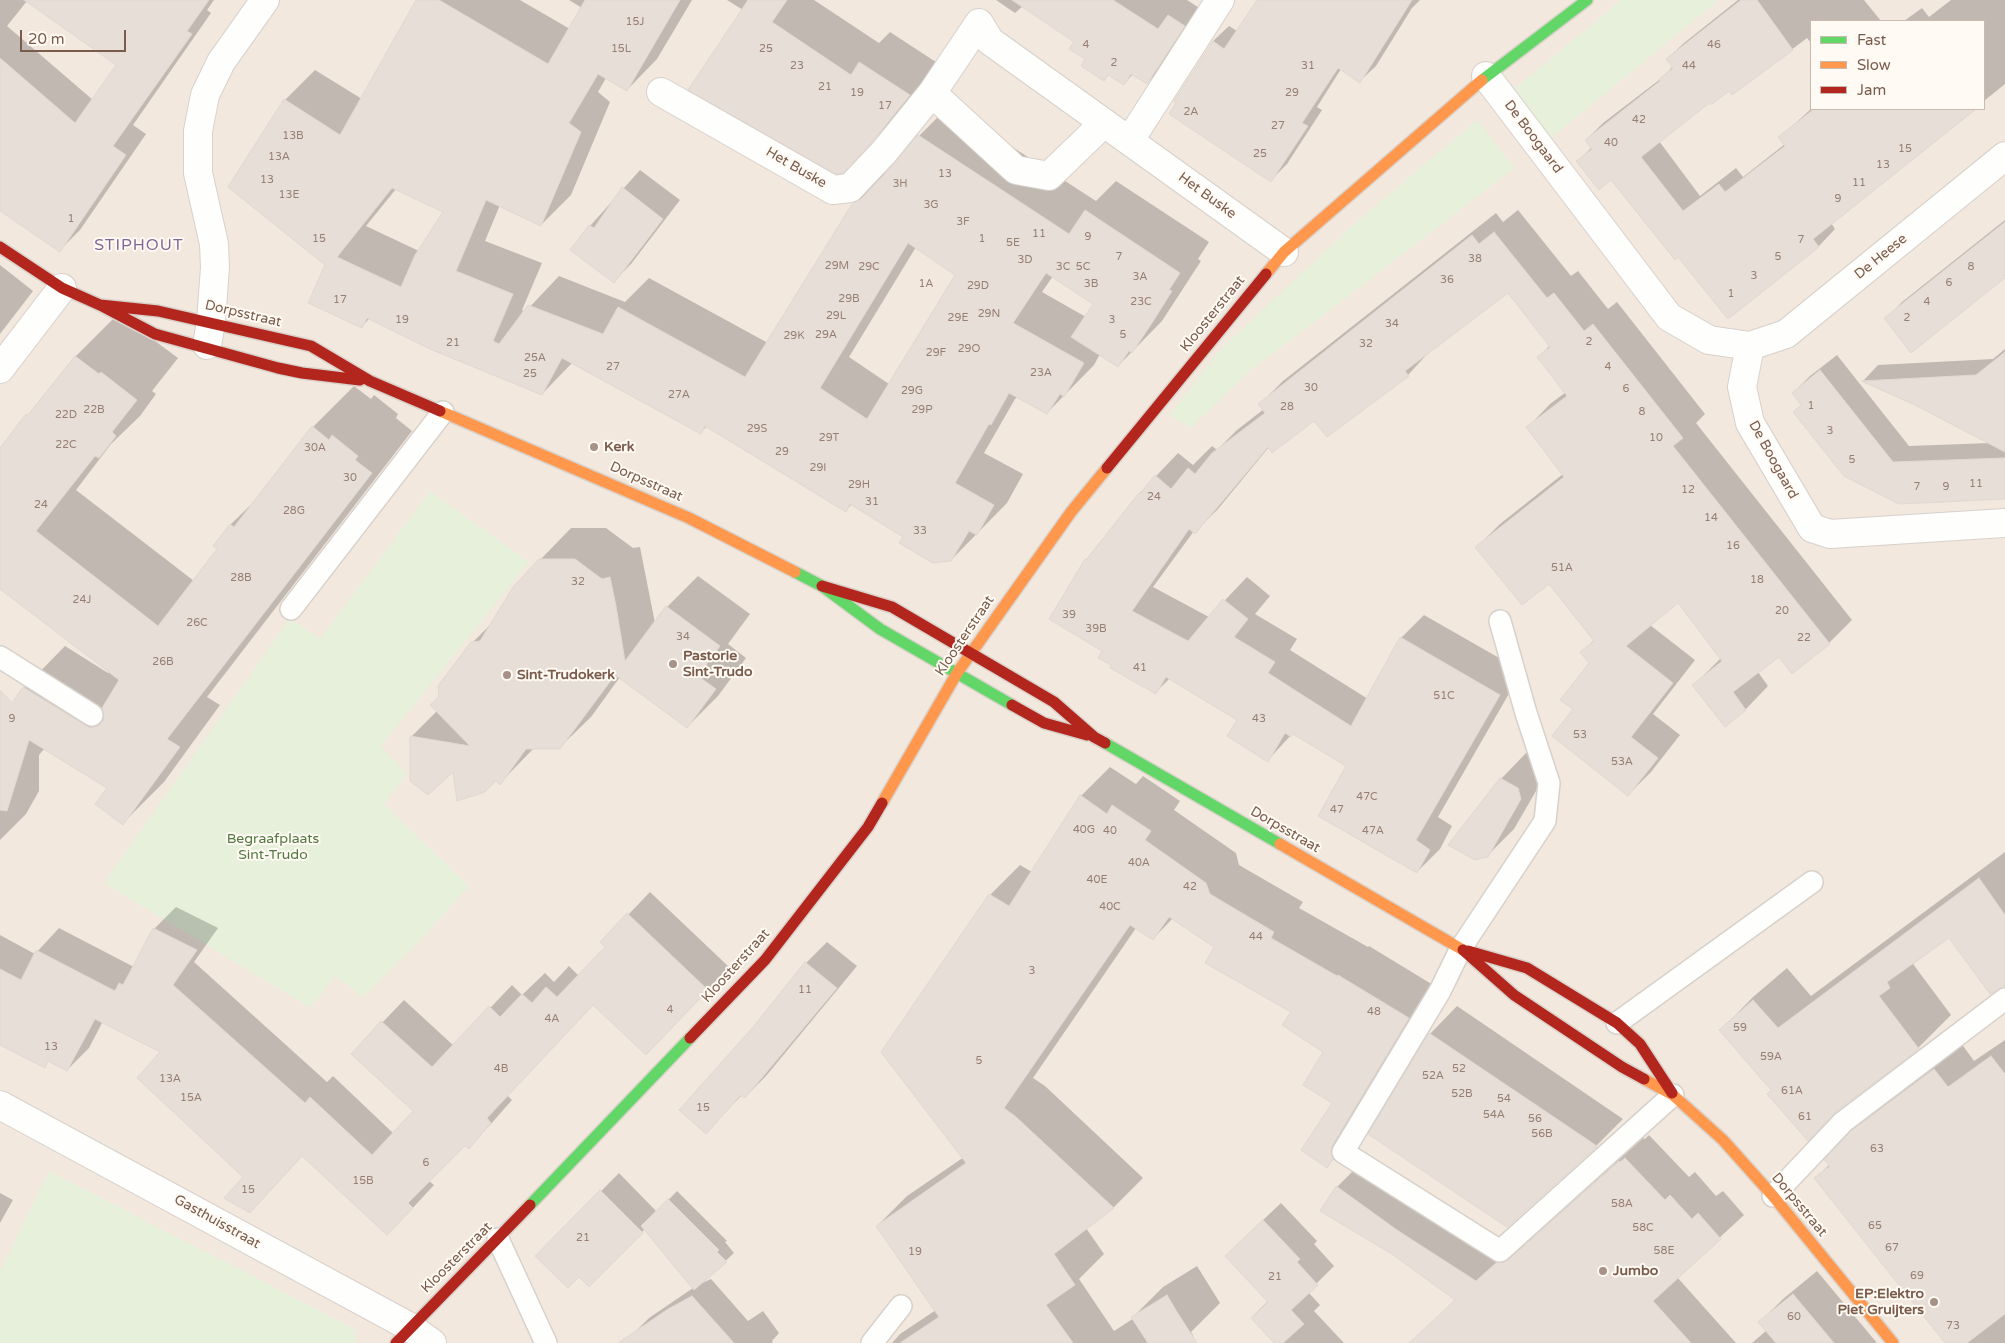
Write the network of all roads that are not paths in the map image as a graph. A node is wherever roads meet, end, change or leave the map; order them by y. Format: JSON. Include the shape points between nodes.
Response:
{"nodes":[{"id":1,"x":265,"y":0,"type":"edge"},
{"id":2,"x":1220,"y":0,"type":"edge"},
{"id":3,"x":1587,"y":0,"type":"edge"},
{"id":4,"x":1486,"y":76,"type":"junction"},
{"id":5,"x":661,"y":92,"type":"dead end"},
{"id":6,"x":932,"y":94,"type":"junction"},
{"id":7,"x":1104,"y":123,"type":"junction"},
{"id":8,"x":1130,"y":140,"type":"junction"},
{"id":9,"x":2005,"y":156,"type":"edge"},
{"id":10,"x":0,"y":247,"type":"edge"},
{"id":11,"x":1284,"y":252,"type":"junction"},
{"id":12,"x":62,"y":288,"type":"junction"},
{"id":13,"x":100,"y":305,"type":"junction"},
{"id":14,"x":211,"y":322,"type":"junction"},
{"id":15,"x":1750,"y":346,"type":"junction"},
{"id":16,"x":206,"y":348,"type":"junction"},
{"id":17,"x":0,"y":369,"type":"edge"},
{"id":18,"x":370,"y":381,"type":"junction"},
{"id":19,"x":443,"y":412,"type":"junction"},
{"id":20,"x":2005,"y":523,"type":"edge"},
{"id":21,"x":822,"y":586,"type":"junction"},
{"id":22,"x":292,"y":609,"type":"dead end"},
{"id":23,"x":1500,"y":621,"type":"dead end"},
{"id":24,"x":970,"y":653,"type":"junction"},
{"id":25,"x":0,"y":657,"type":"edge"},
{"id":26,"x":957,"y":673,"type":"junction"},
{"id":27,"x":92,"y":714,"type":"dead end"},
{"id":28,"x":1094,"y":738,"type":"junction"},
{"id":29,"x":1812,"y":882,"type":"dead end"},
{"id":30,"x":1461,"y":948,"type":"junction"},
{"id":31,"x":2005,"y":999,"type":"edge"},
{"id":32,"x":1617,"y":1023,"type":"junction"},
{"id":33,"x":1673,"y":1095,"type":"junction"},
{"id":34,"x":0,"y":1105,"type":"edge"},
{"id":35,"x":1773,"y":1196,"type":"junction"},
{"id":36,"x":498,"y":1239,"type":"junction"},
{"id":37,"x":901,"y":1306,"type":"dead end"},
{"id":38,"x":403,"y":1335,"type":"edge"},
{"id":39,"x":432,"y":1343,"type":"edge"},
{"id":40,"x":546,"y":1343,"type":"edge"},
{"id":41,"x":872,"y":1343,"type":"edge"},
{"id":42,"x":1893,"y":1343,"type":"edge"}],
"edges":[{"from":1,"to":14,"type":"street","via":[[221,62],[205,95],[198,131],[198,173],[214,244]]},
{"from":2,"to":8,"type":"street"},
{"from":3,"to":4,"type":"street","name":"Kloosterstraat"},
{"from":4,"to":11,"type":"street","name":"Kloosterstraat"},
{"from":4,"to":15,"type":"street","name":"De Boogaard","via":[[1669,317],[1709,340]]},
{"from":5,"to":6,"type":"street","name":"Het Buske","via":[[833,190],[850,188]]},
{"from":6,"to":7,"type":"street","via":[[1016,170],[1049,176]]},
{"from":6,"to":7,"type":"street","name":"Het Buske","via":[[979,23],[990,41]]},
{"from":7,"to":8,"type":"street","name":"Het Buske"},
{"from":8,"to":11,"type":"street","name":"Het Buske"},
{"from":9,"to":15,"type":"street","name":"De Heese","via":[[1786,334]]},
{"from":10,"to":12,"type":"street","name":"Dorpsstraat"},
{"from":11,"to":24,"type":"street","name":"Kloosterstraat","via":[[1071,512]]},
{"from":12,"to":13,"type":"street","name":"Dorpsstraat"},
{"from":12,"to":17,"type":"street"},
{"from":13,"to":14,"type":"street","name":"Dorpsstraat","via":[[158,311]]},
{"from":13,"to":16,"type":"street","name":"Dorpsstraat","via":[[155,334]]},
{"from":14,"to":16,"type":"street"},
{"from":14,"to":18,"type":"street","name":"Dorpsstraat","via":[[311,346]]},
{"from":15,"to":20,"type":"street","name":"De Boogaard","via":[[1742,387],[1750,422],[1812,528],[1830,534]]},
{"from":16,"to":18,"type":"street","name":"Dorpsstraat","via":[[302,373]]},
{"from":18,"to":19,"type":"street","name":"Dorpsstraat"},
{"from":19,"to":21,"type":"street","name":"Dorpsstraat","via":[[689,518]]},
{"from":19,"to":22,"type":"lane"},
{"from":21,"to":24,"type":"street","name":"Dorpsstraat","via":[[892,607]]},
{"from":21,"to":26,"type":"street","name":"Dorpsstraat","via":[[880,629]]},
{"from":23,"to":30,"type":"lane","via":[[1549,783],[1545,821]]},
{"from":24,"to":26,"type":"street","name":"Kloosterstraat"},
{"from":24,"to":28,"type":"street","name":"Dorpsstraat","via":[[1054,702]]},
{"from":25,"to":27,"type":"lane"},
{"from":26,"to":28,"type":"street","name":"Dorpsstraat","via":[[1044,723]]},
{"from":26,"to":36,"type":"street","name":"Kloosterstraat","via":[[868,827],[765,960]]},
{"from":28,"to":30,"type":"street","name":"Dorpsstraat"},
{"from":29,"to":32,"type":"lane"},
{"from":30,"to":32,"type":"street","name":"Dorpsstraat","via":[[1527,968]]},
{"from":30,"to":33,"type":"street","name":"Dorpsstraat","via":[[1514,995],[1613,1062]]},
{"from":30,"to":33,"type":"lane","via":[[1440,991],[1343,1152],[1500,1251]]},
{"from":31,"to":35,"type":"lane","via":[[1843,1122]]},
{"from":32,"to":33,"type":"street","name":"Dorpsstraat","via":[[1640,1044]]},
{"from":33,"to":35,"type":"street","name":"Dorpsstraat","via":[[1723,1140]]},
{"from":34,"to":38,"type":"street","name":"Gasthuisstraat"},
{"from":35,"to":42,"type":"street","name":"Dorpsstraat"},
{"from":36,"to":38,"type":"street","name":"Kloosterstraat"},
{"from":36,"to":40,"type":"lane"},
{"from":37,"to":41,"type":"lane"},
{"from":38,"to":39,"type":"street","name":"Gasthuisstraat"}]}
